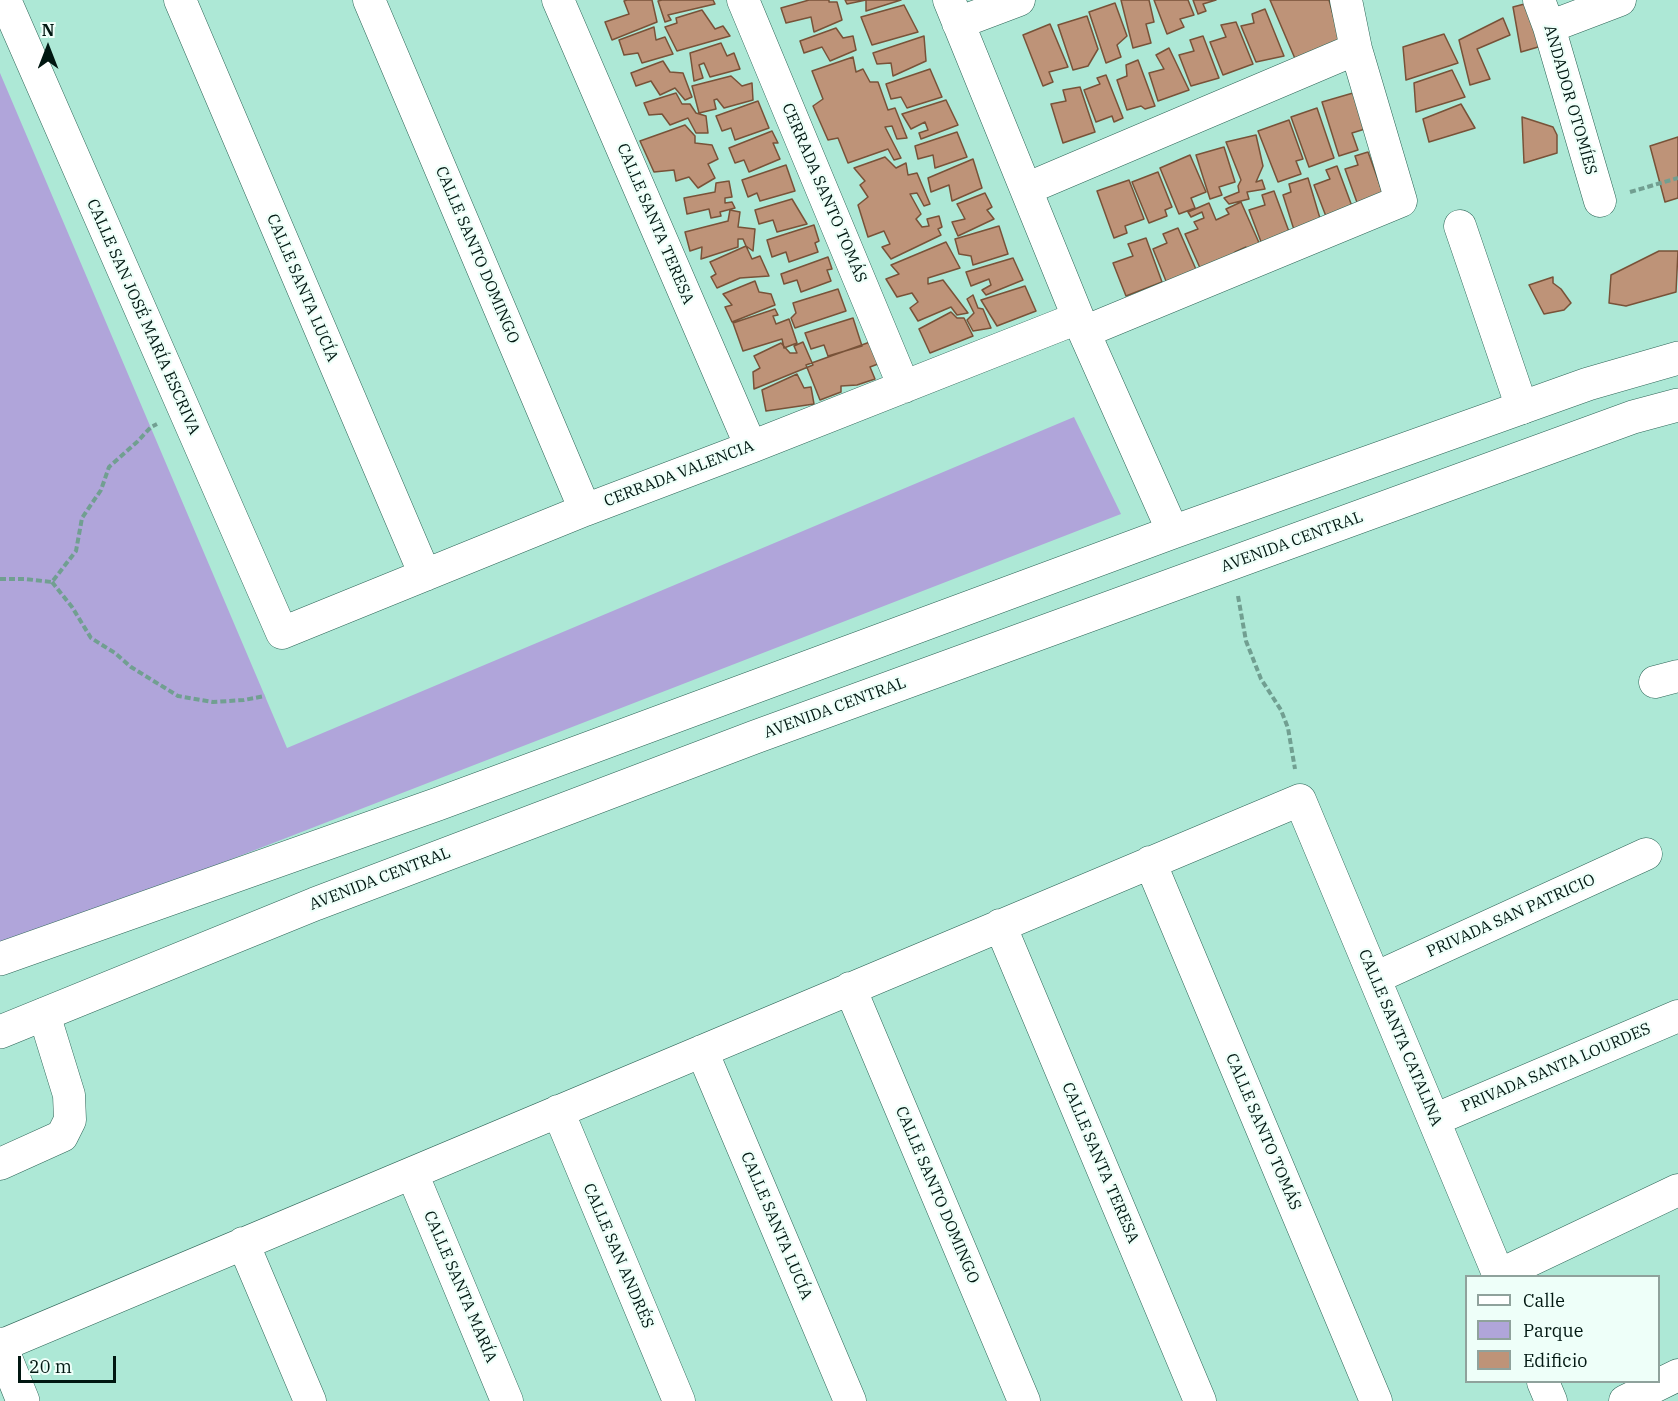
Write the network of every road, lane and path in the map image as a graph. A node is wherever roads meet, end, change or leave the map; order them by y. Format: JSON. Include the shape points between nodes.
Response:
{"nodes":[{"id":1,"x":5,"y":0,"type":"edge"},
{"id":2,"x":180,"y":0,"type":"edge"},
{"id":3,"x":369,"y":0,"type":"edge"},
{"id":4,"x":558,"y":0,"type":"edge"},
{"id":5,"x":743,"y":0,"type":"edge"},
{"id":6,"x":1019,"y":0,"type":"edge"},
{"id":7,"x":1346,"y":0,"type":"edge"},
{"id":8,"x":1620,"y":0,"type":"edge"},
{"id":9,"x":953,"y":12,"type":"edge"},
{"id":10,"x":1544,"y":13,"type":"edge"},
{"id":11,"x":1356,"y":49,"type":"junction"},
{"id":12,"x":1678,"y":178,"type":"edge"},
{"id":13,"x":1026,"y":189,"type":"junction"},
{"id":14,"x":1600,"y":201,"type":"joint"},
{"id":15,"x":1460,"y":226,"type":"dead end"},
{"id":16,"x":1081,"y":325,"type":"junction"},
{"id":17,"x":1678,"y":358,"type":"edge"},
{"id":18,"x":904,"y":387,"type":"junction"},
{"id":19,"x":1678,"y":405,"type":"edge"},
{"id":20,"x":1522,"y":408,"type":"junction"},
{"id":21,"x":184,"y":410,"type":"junction"},
{"id":22,"x":751,"y":447,"type":"junction"},
{"id":23,"x":585,"y":510,"type":"junction"},
{"id":24,"x":1173,"y":532,"type":"junction"},
{"id":25,"x":1234,"y":563,"type":"junction"},
{"id":26,"x":425,"y":575,"type":"junction"},
{"id":27,"x":0,"y":579,"type":"edge"},
{"id":28,"x":51,"y":582,"type":"junction"},
{"id":29,"x":282,"y":633,"type":"joint"},
{"id":30,"x":265,"y":696,"type":"dead end"},
{"id":31,"x":1300,"y":800,"type":"junction"},
{"id":32,"x":1647,"y":854,"type":"dead end"},
{"id":33,"x":1150,"y":862,"type":"junction"},
{"id":34,"x":1000,"y":925,"type":"junction"},
{"id":35,"x":0,"y":959,"type":"edge"},
{"id":36,"x":1375,"y":978,"type":"junction"},
{"id":37,"x":850,"y":988,"type":"junction"},
{"id":38,"x":44,"y":1014,"type":"junction"},
{"id":39,"x":1678,"y":1016,"type":"edge"},
{"id":40,"x":0,"y":1032,"type":"edge"},
{"id":41,"x":702,"y":1051,"type":"junction"},
{"id":42,"x":558,"y":1111,"type":"junction"},
{"id":43,"x":1434,"y":1120,"type":"junction"},
{"id":44,"x":0,"y":1164,"type":"edge"},
{"id":45,"x":412,"y":1173,"type":"junction"},
{"id":46,"x":1678,"y":1190,"type":"edge"},
{"id":47,"x":243,"y":1243,"type":"junction"},
{"id":48,"x":1499,"y":1275,"type":"edge"},
{"id":49,"x":1501,"y":1275,"type":"edge"},
{"id":50,"x":0,"y":1345,"type":"edge"},
{"id":51,"x":1678,"y":1375,"type":"edge"},
{"id":52,"x":1543,"y":1383,"type":"edge"},
{"id":53,"x":23,"y":1401,"type":"edge"},
{"id":54,"x":310,"y":1401,"type":"edge"},
{"id":55,"x":507,"y":1401,"type":"edge"},
{"id":56,"x":679,"y":1401,"type":"edge"},
{"id":57,"x":850,"y":1401,"type":"edge"},
{"id":58,"x":1024,"y":1401,"type":"edge"},
{"id":59,"x":1200,"y":1401,"type":"edge"},
{"id":60,"x":1376,"y":1401,"type":"edge"},
{"id":61,"x":1551,"y":1401,"type":"edge"},
{"id":62,"x":1625,"y":1401,"type":"edge"}],
"edges":[{"from":1,"to":21,"type":"street","name":"CALLE SAN JOSÉ MARÍA ESCRIVA"},
{"from":2,"to":26,"type":"street","name":"CALLE SANTA LUCÍA"},
{"from":3,"to":23,"type":"street","name":"CALLE SANTO DOMINGO"},
{"from":4,"to":22,"type":"street","name":"CALLE SANTA TERESA"},
{"from":5,"to":18,"type":"street","name":"CERRADA SANTO TOMÁS"},
{"from":6,"to":9,"type":"street"},
{"from":7,"to":11,"type":"street"},
{"from":8,"to":10,"type":"street"},
{"from":9,"to":13,"type":"street"},
{"from":10,"to":14,"type":"street","name":"ANDADOR OTOMÍES"},
{"from":11,"to":13,"type":"street"},
{"from":11,"to":16,"type":"street","name":"CERRADA VALENCIA","via":[[1401,201]]},
{"from":12,"to":14,"type":"path"},
{"from":13,"to":16,"type":"street"},
{"from":15,"to":20,"type":"street"},
{"from":16,"to":18,"type":"street","name":"CERRADA VALENCIA"},
{"from":16,"to":24,"type":"street"},
{"from":17,"to":20,"type":"main road"},
{"from":18,"to":22,"type":"street","name":"CERRADA VALENCIA"},
{"from":19,"to":25,"type":"main road","name":"AVENIDA CENTRAL","via":[[1633,417]]},
{"from":20,"to":24,"type":"main road"},
{"from":21,"to":28,"type":"path","via":[[151,427],[109,467],[82,518],[76,551]]},
{"from":21,"to":29,"type":"street","name":"CALLE SAN JOSÉ MARÍA ESCRIVA"},
{"from":22,"to":23,"type":"street","name":"CERRADA VALENCIA"},
{"from":23,"to":26,"type":"street","name":"CERRADA VALENCIA"},
{"from":24,"to":35,"type":"main road","via":[[438,804]]},
{"from":25,"to":31,"type":"path","via":[[1246,641],[1260,679],[1288,728]]},
{"from":25,"to":38,"type":"main road","name":"AVENIDA CENTRAL","via":[[755,737],[348,891]]},
{"from":26,"to":29,"type":"street","name":"CERRADA VALENCIA"},
{"from":27,"to":28,"type":"path"},
{"from":28,"to":30,"type":"path","via":[[91,638],[178,696],[213,702]]},
{"from":31,"to":33,"type":"street"},
{"from":31,"to":36,"type":"street","name":"CALLE SANTA CATALINA"},
{"from":32,"to":36,"type":"street","name":"PRIVADA SAN PATRICIO"},
{"from":33,"to":34,"type":"street"},
{"from":33,"to":60,"type":"street","name":"CALLE SANTO TOMÁS"},
{"from":34,"to":37,"type":"street"},
{"from":34,"to":59,"type":"street","name":"CALLE SANTA TERESA"},
{"from":36,"to":43,"type":"street","name":"CALLE SANTA CATALINA"},
{"from":37,"to":41,"type":"street"},
{"from":37,"to":58,"type":"street","name":"CALLE SANTO DOMINGO"},
{"from":38,"to":40,"type":"main road","name":"AVENIDA CENTRAL"},
{"from":38,"to":44,"type":"street","via":[[69,1095],[70,1120],[62,1136]]},
{"from":39,"to":43,"type":"street","name":"PRIVADA SANTA LOURDES"},
{"from":41,"to":42,"type":"street"},
{"from":41,"to":57,"type":"street","name":"CALLE SANTA LUCÍA"},
{"from":42,"to":45,"type":"street"},
{"from":42,"to":56,"type":"street","name":"CALLE SAN ANDRÉS"},
{"from":43,"to":48,"type":"street","name":"CALLE SANTA CATALINA"},
{"from":45,"to":47,"type":"street"},
{"from":45,"to":55,"type":"street","name":"CALLE SANTA MARÍA"},
{"from":46,"to":49,"type":"street"},
{"from":47,"to":50,"type":"street"},
{"from":47,"to":54,"type":"street"},
{"from":50,"to":53,"type":"main road"},
{"from":51,"to":62,"type":"street"},
{"from":52,"to":61,"type":"street"}]}
